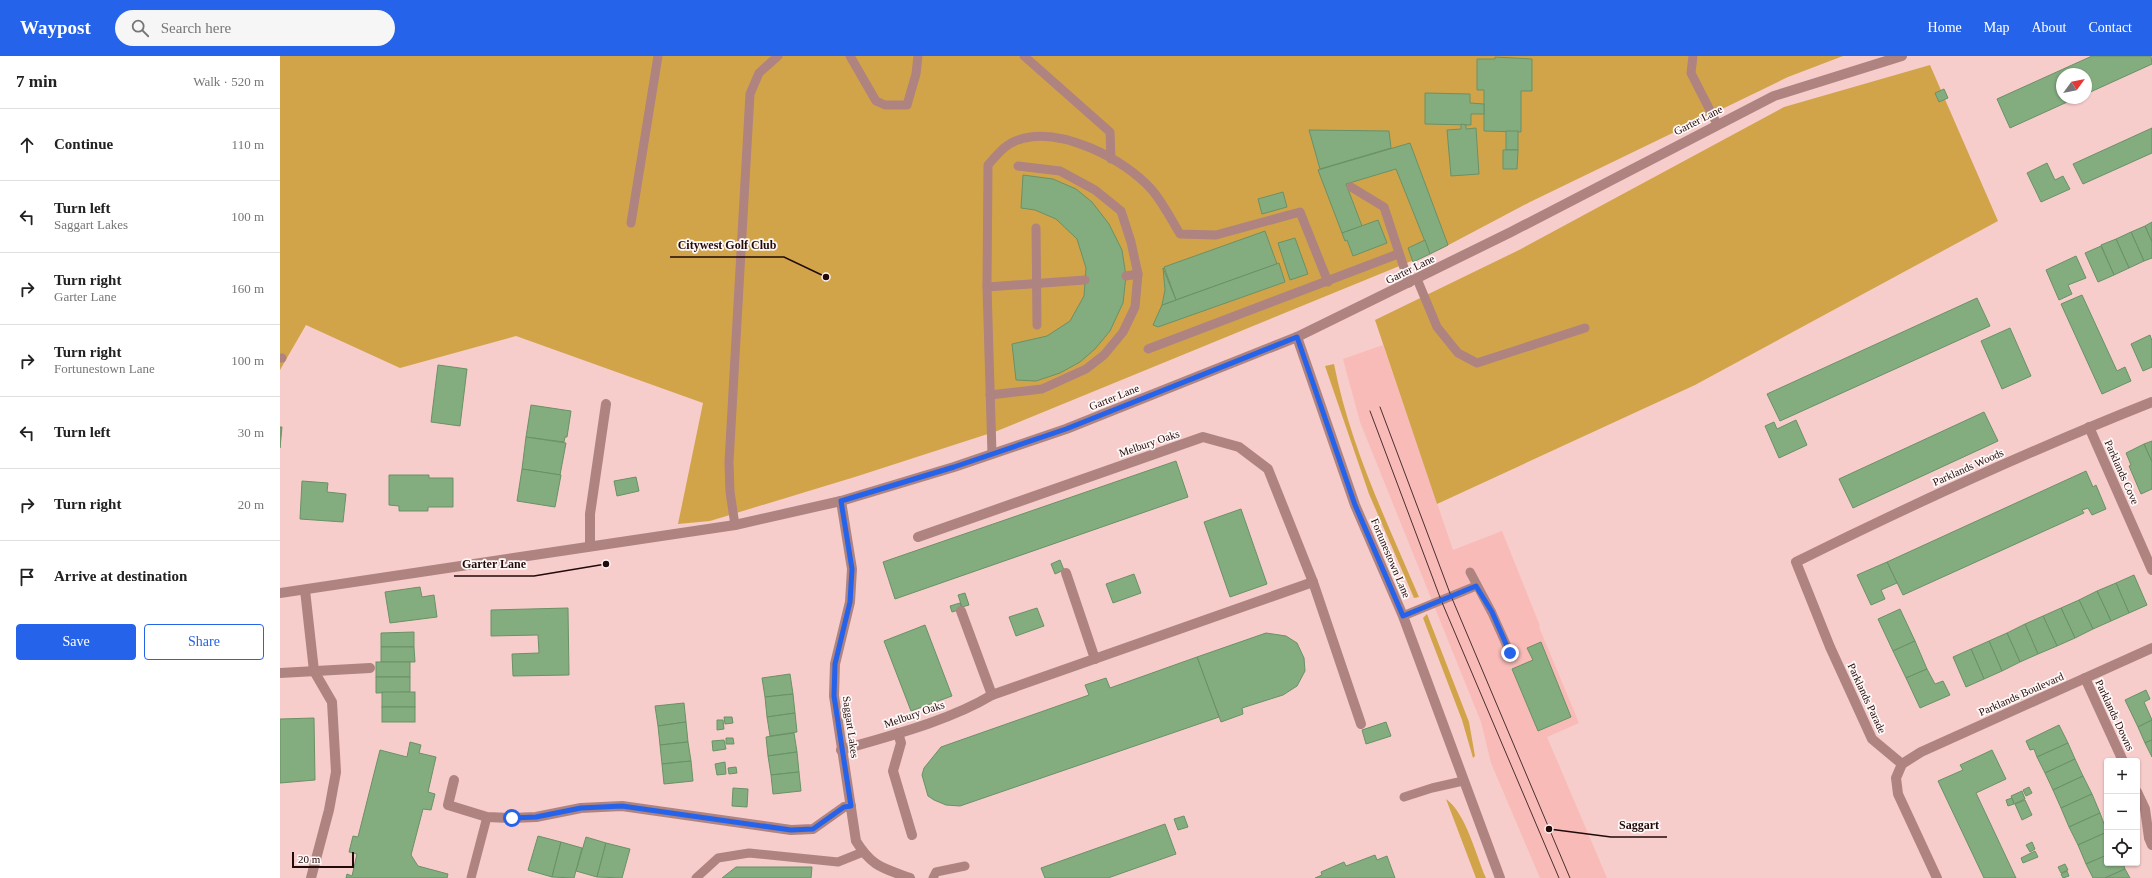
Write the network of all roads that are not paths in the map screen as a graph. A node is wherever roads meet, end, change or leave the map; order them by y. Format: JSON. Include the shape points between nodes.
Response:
{"nodes":[{"id":1,"x":658,"y":56,"type":"edge"},
{"id":2,"x":778,"y":56,"type":"edge"},
{"id":3,"x":850,"y":56,"type":"edge"},
{"id":4,"x":918,"y":56,"type":"edge"},
{"id":5,"x":1024,"y":56,"type":"edge"},
{"id":6,"x":1693,"y":56,"type":"edge"},
{"id":7,"x":1902,"y":56,"type":"edge"},
{"id":8,"x":1717,"y":124,"type":"junction"},
{"id":9,"x":1111,"y":159,"type":"junction"},
{"id":10,"x":1018,"y":166,"type":"dead end"},
{"id":11,"x":1351,"y":187,"type":"dead end"},
{"id":12,"x":631,"y":223,"type":"dead end"},
{"id":13,"x":1036,"y":228,"type":"dead end"},
{"id":14,"x":1398,"y":254,"type":"junction"},
{"id":15,"x":1138,"y":274,"type":"junction"},
{"id":16,"x":1126,"y":276,"type":"dead end"},
{"id":17,"x":1086,"y":280,"type":"dead end"},
{"id":18,"x":1413,"y":281,"type":"junction"},
{"id":19,"x":1328,"y":282,"type":"junction"},
{"id":20,"x":1036,"y":284,"type":"junction"},
{"id":21,"x":987,"y":287,"type":"junction"},
{"id":22,"x":1037,"y":325,"type":"dead end"},
{"id":23,"x":1585,"y":328,"type":"dead end"},
{"id":24,"x":1297,"y":337,"type":"junction"},
{"id":25,"x":1148,"y":349,"type":"dead end"},
{"id":26,"x":990,"y":394,"type":"junction"},
{"id":27,"x":2152,"y":402,"type":"edge"},
{"id":28,"x":606,"y":404,"type":"dead end"},
{"id":29,"x":2089,"y":427,"type":"junction"},
{"id":30,"x":992,"y":454,"type":"junction"},
{"id":31,"x":841,"y":501,"type":"junction"},
{"id":32,"x":735,"y":524,"type":"junction"},
{"id":33,"x":918,"y":537,"type":"dead end"},
{"id":34,"x":590,"y":546,"type":"junction"},
{"id":35,"x":1796,"y":562,"type":"joint"},
{"id":36,"x":2152,"y":570,"type":"edge"},
{"id":37,"x":1470,"y":572,"type":"dead end"},
{"id":38,"x":1066,"y":573,"type":"dead end"},
{"id":39,"x":1313,"y":582,"type":"junction"},
{"id":40,"x":1476,"y":586,"type":"junction"},
{"id":41,"x":305,"y":590,"type":"junction"},
{"id":42,"x":280,"y":593,"type":"edge"},
{"id":43,"x":961,"y":611,"type":"dead end"},
{"id":44,"x":1403,"y":616,"type":"junction"},
{"id":45,"x":2152,"y":648,"type":"edge"},
{"id":46,"x":1510,"y":653,"type":"dead end"},
{"id":47,"x":1095,"y":659,"type":"junction"},
{"id":48,"x":370,"y":668,"type":"dead end"},
{"id":49,"x":314,"y":671,"type":"junction"},
{"id":50,"x":280,"y":673,"type":"edge"},
{"id":51,"x":2085,"y":678,"type":"junction"},
{"id":52,"x":992,"y":695,"type":"junction"},
{"id":53,"x":1361,"y":724,"type":"dead end"},
{"id":54,"x":898,"y":733,"type":"junction"},
{"id":55,"x":841,"y":750,"type":"junction"},
{"id":56,"x":2122,"y":758,"type":"edge"},
{"id":57,"x":1902,"y":764,"type":"junction"},
{"id":58,"x":454,"y":780,"type":"dead end"},
{"id":59,"x":1463,"y":781,"type":"junction"},
{"id":60,"x":2138,"y":794,"type":"edge"},
{"id":61,"x":1404,"y":797,"type":"dead end"},
{"id":62,"x":851,"y":806,"type":"junction"},
{"id":63,"x":487,"y":817,"type":"junction"},
{"id":64,"x":912,"y":834,"type":"dead end"},
{"id":65,"x":2152,"y":845,"type":"edge"},
{"id":66,"x":863,"y":852,"type":"junction"},
{"id":67,"x":965,"y":866,"type":"dead end"},
{"id":68,"x":311,"y":878,"type":"edge"},
{"id":69,"x":471,"y":878,"type":"edge"},
{"id":70,"x":696,"y":878,"type":"edge"},
{"id":71,"x":910,"y":878,"type":"edge"},
{"id":72,"x":933,"y":878,"type":"edge"},
{"id":73,"x":1500,"y":878,"type":"edge"},
{"id":74,"x":1937,"y":878,"type":"edge"}],
"edges":[{"from":1,"to":12,"type":"lane"},
{"from":2,"to":32,"type":"lane","via":[[760,73],[750,94],[729,462]]},
{"from":3,"to":4,"type":"lane","via":[[876,101],[885,105],[907,105]]},
{"from":5,"to":9,"type":"lane","via":[[1110,132]]},
{"from":6,"to":8,"type":"lane","via":[[1691,73]]},
{"from":7,"to":8,"type":"street","name":"Garter Lane","via":[[1774,96]]},
{"from":8,"to":18,"type":"street","name":"Garter Lane"},
{"from":9,"to":19,"type":"lane","via":[[1130,170],[1152,190],[1180,234],[1216,235],[1300,212]]},
{"from":9,"to":21,"type":"lane","via":[[1092,147],[1035,136],[1018,140],[1002,148],[988,165]]},
{"from":10,"to":15,"type":"lane","via":[[1060,171],[1095,190],[1121,211]]},
{"from":11,"to":14,"type":"lane","via":[[1384,207]]},
{"from":13,"to":20,"type":"lane"},
{"from":14,"to":18,"type":"lane"},
{"from":14,"to":19,"type":"lane"},
{"from":15,"to":16,"type":"lane"},
{"from":15,"to":26,"type":"lane","via":[[1135,306],[1123,332],[1104,355],[1086,369],[1042,389]]},
{"from":17,"to":20,"type":"lane"},
{"from":18,"to":23,"type":"lane","via":[[1437,327],[1458,353],[1477,363]]},
{"from":18,"to":24,"type":"street","name":"Garter Lane"},
{"from":19,"to":25,"type":"lane"},
{"from":20,"to":21,"type":"lane"},
{"from":20,"to":22,"type":"lane"},
{"from":21,"to":26,"type":"lane"},
{"from":24,"to":30,"type":"street","name":"Garter Lane","via":[[1066,429]]},
{"from":24,"to":44,"type":"street","name":"Fortunestown Lane","via":[[1355,505]]},
{"from":26,"to":30,"type":"lane"},
{"from":27,"to":29,"type":"street","name":"Parklands Woods"},
{"from":28,"to":34,"type":"street","via":[[590,514]]},
{"from":29,"to":35,"type":"street","name":"Parklands Woods","via":[[1894,513]]},
{"from":29,"to":36,"type":"street","name":"Parklands Cove"},
{"from":30,"to":31,"type":"street","name":"Garter Lane"},
{"from":31,"to":32,"type":"street","name":"Garter Lane"},
{"from":31,"to":55,"type":"street","name":"Saggart Lakes","via":[[852,569],[850,602],[835,664],[834,696]]},
{"from":32,"to":34,"type":"street","name":"Garter Lane"},
{"from":33,"to":39,"type":"street","name":"Melbury Oaks","via":[[1203,437],[1239,447],[1268,469]]},
{"from":34,"to":41,"type":"street","name":"Garter Lane"},
{"from":35,"to":57,"type":"street","name":"Parklands Parade","via":[[1830,648],[1872,739]]},
{"from":37,"to":40,"type":"lane"},
{"from":38,"to":47,"type":"street"},
{"from":39,"to":47,"type":"street","name":"Melbury Oaks"},
{"from":39,"to":53,"type":"street","name":"Melbury Oaks"},
{"from":40,"to":44,"type":"lane"},
{"from":40,"to":46,"type":"lane","via":[[1492,612]]},
{"from":41,"to":42,"type":"street","name":"Garter Lane"},
{"from":41,"to":49,"type":"street"},
{"from":43,"to":52,"type":"street"},
{"from":44,"to":59,"type":"street","name":"Fortunestown Lane"},
{"from":45,"to":51,"type":"street","name":"Parklands Boulevard"},
{"from":47,"to":52,"type":"street","name":"Melbury Oaks"},
{"from":48,"to":49,"type":"street"},
{"from":49,"to":50,"type":"street"},
{"from":49,"to":68,"type":"street","via":[[332,702],[336,772]]},
{"from":51,"to":56,"type":"street","name":"Parklands Downs"},
{"from":51,"to":57,"type":"street","name":"Parklands Boulevard","via":[[1921,752]]},
{"from":52,"to":54,"type":"street","name":"Melbury Oaks","via":[[975,705]]},
{"from":54,"to":55,"type":"street","name":"Melbury Oaks"},
{"from":54,"to":64,"type":"street","via":[[901,743],[893,771]]},
{"from":55,"to":62,"type":"street","name":"Saggart Lakes"},
{"from":57,"to":74,"type":"street","via":[[1896,778],[1898,794]]},
{"from":58,"to":63,"type":"street","via":[[448,805]]},
{"from":59,"to":61,"type":"lane"},
{"from":59,"to":73,"type":"street","name":"Fortunestown Lane"},
{"from":60,"to":65,"type":"street","via":[[2145,809]]},
{"from":62,"to":63,"type":"street","via":[[844,807],[813,829],[791,830],[622,806],[581,808],[536,817]]},
{"from":62,"to":66,"type":"street","name":"Saggart Lakes","via":[[856,841]]},
{"from":63,"to":69,"type":"lane"},
{"from":66,"to":70,"type":"lane","via":[[838,862],[749,853],[718,858]]},
{"from":66,"to":71,"type":"street","name":"Saggart Lakes","via":[[867,859],[878,866]]},
{"from":67,"to":72,"type":"lane","via":[[936,872]]}]}
